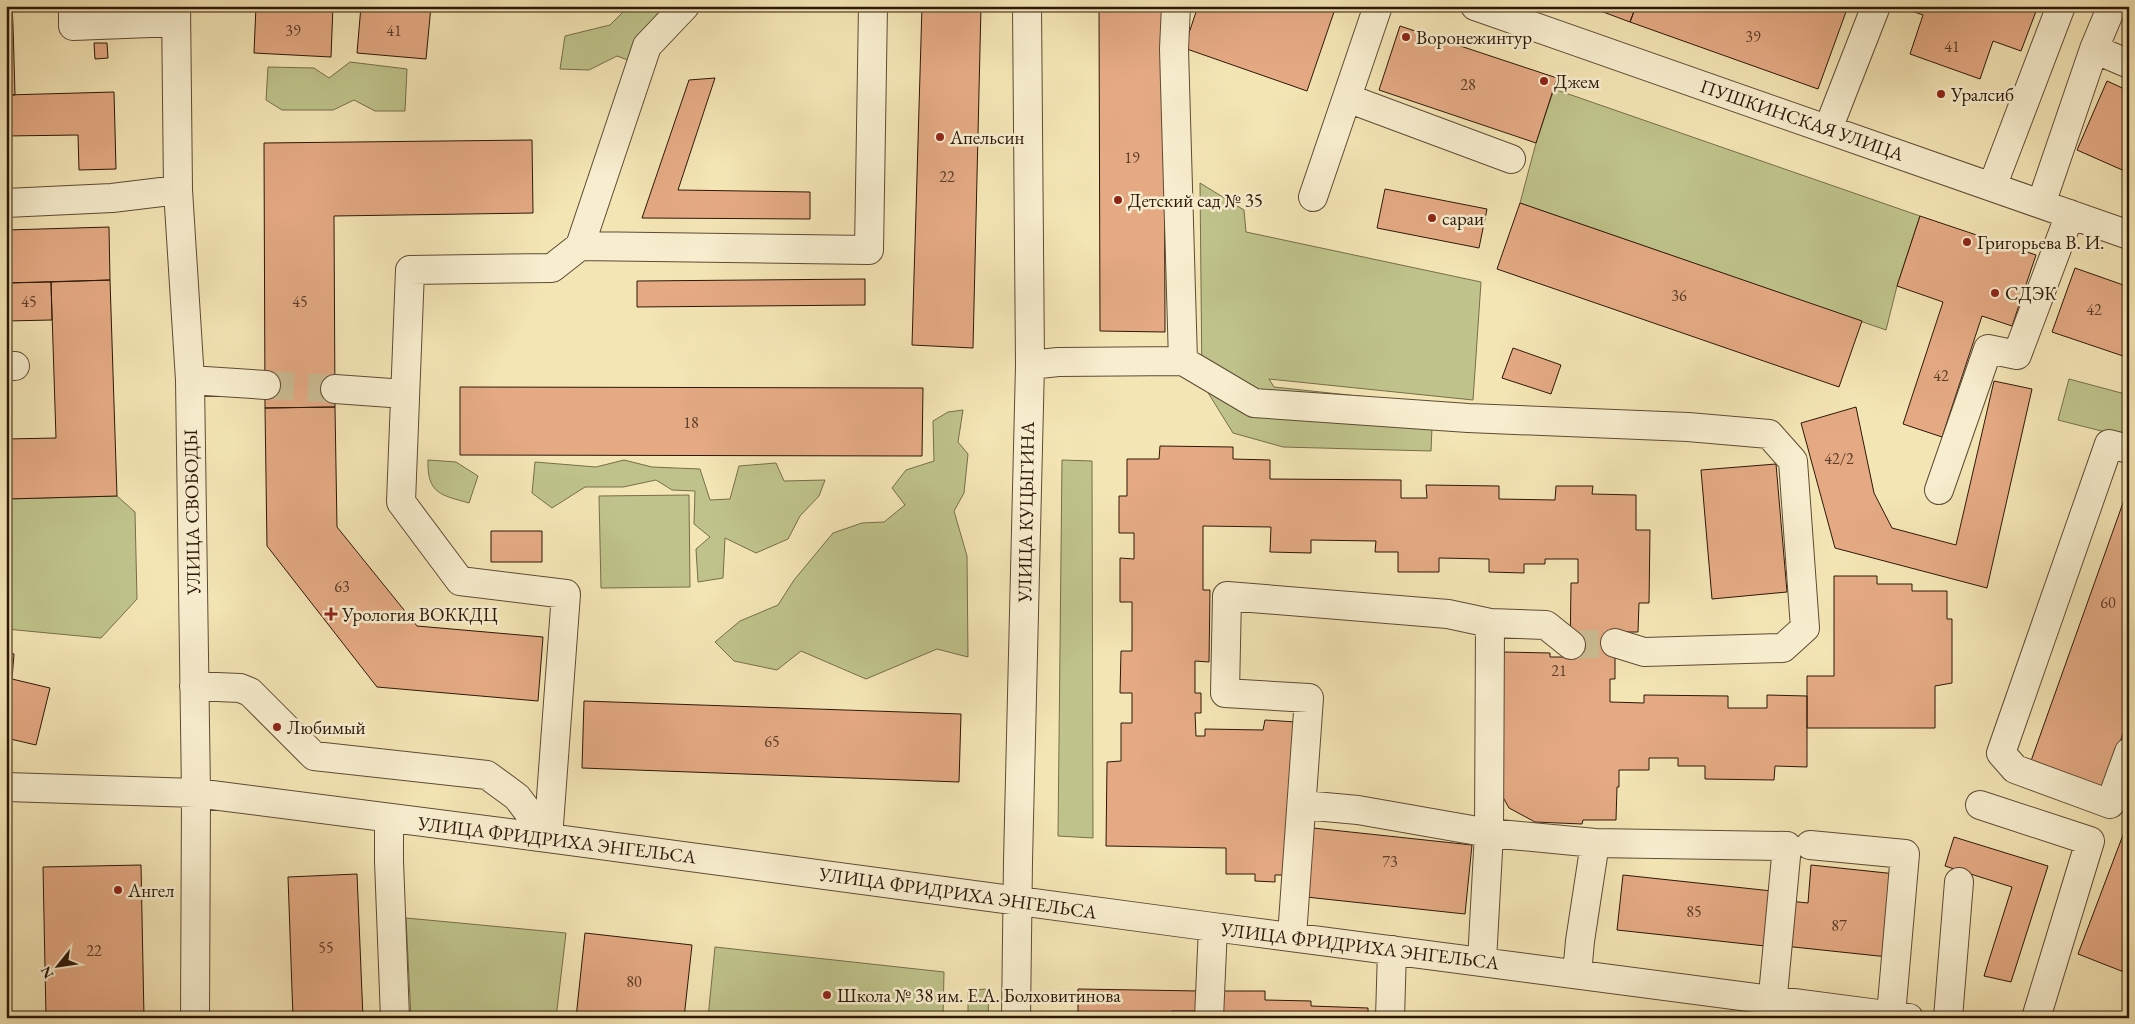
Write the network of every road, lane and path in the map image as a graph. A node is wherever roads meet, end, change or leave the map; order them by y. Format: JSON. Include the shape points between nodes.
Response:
{"nodes":[{"id":1,"x":73,"y":6,"type":"edge"},
{"id":2,"x":685,"y":6,"type":"edge"},
{"id":3,"x":873,"y":6,"type":"edge"},
{"id":4,"x":1027,"y":6,"type":"edge"},
{"id":5,"x":1176,"y":6,"type":"edge"},
{"id":6,"x":1378,"y":6,"type":"edge"},
{"id":7,"x":1475,"y":6,"type":"edge"},
{"id":8,"x":1876,"y":6,"type":"edge"},
{"id":9,"x":2061,"y":6,"type":"edge"},
{"id":10,"x":2112,"y":6,"type":"edge"},
{"id":11,"x":176,"y":14,"type":"edge"},
{"id":12,"x":2094,"y":49,"type":"junction"},
{"id":13,"x":2129,"y":64,"type":"edge"},
{"id":14,"x":1346,"y":98,"type":"junction"},
{"id":15,"x":1828,"y":129,"type":"junction"},
{"id":16,"x":1511,"y":159,"type":"dead end"},
{"id":17,"x":1992,"y":187,"type":"junction"},
{"id":18,"x":178,"y":190,"type":"junction"},
{"id":19,"x":1313,"y":197,"type":"dead end"},
{"id":20,"x":6,"y":203,"type":"edge"},
{"id":21,"x":2041,"y":204,"type":"junction"},
{"id":22,"x":2070,"y":214,"type":"junction"},
{"id":23,"x":2129,"y":234,"type":"edge"},
{"id":24,"x":580,"y":246,"type":"junction"},
{"id":25,"x":1183,"y":362,"type":"junction"},
{"id":26,"x":1030,"y":365,"type":"junction"},
{"id":27,"x":190,"y":380,"type":"junction"},
{"id":28,"x":266,"y":385,"type":"tunnel mouth"},
{"id":29,"x":335,"y":389,"type":"tunnel mouth"},
{"id":30,"x":405,"y":394,"type":"junction"},
{"id":31,"x":2129,"y":449,"type":"edge"},
{"id":32,"x":1939,"y":490,"type":"dead end"},
{"id":33,"x":1490,"y":623,"type":"junction"},
{"id":34,"x":1615,"y":643,"type":"tunnel mouth"},
{"id":35,"x":1571,"y":644,"type":"tunnel mouth"},
{"id":36,"x":194,"y":686,"type":"junction"},
{"id":37,"x":2129,"y":752,"type":"edge"},
{"id":38,"x":6,"y":787,"type":"edge"},
{"id":39,"x":196,"y":793,"type":"junction"},
{"id":40,"x":1303,"y":805,"type":"junction"},
{"id":41,"x":1980,"y":805,"type":"dead end"},
{"id":42,"x":389,"y":818,"type":"junction"},
{"id":43,"x":1489,"y":833,"type":"junction"},
{"id":44,"x":548,"y":838,"type":"junction"},
{"id":45,"x":1596,"y":843,"type":"junction"},
{"id":46,"x":1810,"y":845,"type":"dead end"},
{"id":47,"x":1959,"y":882,"type":"dead end"},
{"id":48,"x":1018,"y":900,"type":"junction"},
{"id":49,"x":1213,"y":927,"type":"junction"},
{"id":50,"x":1292,"y":936,"type":"junction"},
{"id":51,"x":1392,"y":950,"type":"junction"},
{"id":52,"x":1482,"y":961,"type":"junction"},
{"id":53,"x":1577,"y":974,"type":"junction"},
{"id":54,"x":1771,"y":1008,"type":"edge"},
{"id":55,"x":1900,"y":1016,"type":"edge"},
{"id":56,"x":195,"y":1018,"type":"edge"},
{"id":57,"x":395,"y":1018,"type":"edge"},
{"id":58,"x":1016,"y":1018,"type":"edge"},
{"id":59,"x":1209,"y":1018,"type":"edge"},
{"id":60,"x":1390,"y":1018,"type":"edge"},
{"id":61,"x":1948,"y":1018,"type":"edge"},
{"id":62,"x":2036,"y":1018,"type":"edge"}],
"edges":[{"from":1,"to":11,"type":"street","via":[[73,26]]},
{"from":2,"to":24,"type":"street","via":[[647,46]]},
{"from":3,"to":24,"type":"street","via":[[869,250]]},
{"from":4,"to":26,"type":"street","name":"УЛИЦА КУЦЫГИНА"},
{"from":5,"to":25,"type":"street","via":[[1174,49]]},
{"from":6,"to":14,"type":"street"},
{"from":7,"to":15,"type":"street","name":"ПУШКИНСКАЯ УЛИЦА"},
{"from":8,"to":15,"type":"street"},
{"from":9,"to":17,"type":"street"},
{"from":10,"to":12,"type":"street"},
{"from":11,"to":18,"type":"street","name":"УЛИЦА СВОБОДЫ"},
{"from":12,"to":13,"type":"street"},
{"from":12,"to":21,"type":"street"},
{"from":14,"to":16,"type":"street"},
{"from":14,"to":19,"type":"street"},
{"from":15,"to":17,"type":"street","name":"ПУШКИНСКАЯ УЛИЦА"},
{"from":17,"to":21,"type":"street","name":"ПУШКИНСКАЯ УЛИЦА"},
{"from":18,"to":20,"type":"street","via":[[112,198]]},
{"from":18,"to":27,"type":"street","name":"УЛИЦА СВОБОДЫ"},
{"from":21,"to":22,"type":"street","name":"ПУШКИНСКАЯ УЛИЦА"},
{"from":22,"to":23,"type":"street","name":"ПУШКИНСКАЯ УЛИЦА"},
{"from":22,"to":32,"type":"street","via":[[2017,354],[1988,348]]},
{"from":24,"to":30,"type":"street","via":[[552,268],[410,270]]},
{"from":25,"to":26,"type":"street"},
{"from":25,"to":34,"type":"street","via":[[1254,403],[1769,434],[1793,461],[1805,628],[1783,648],[1644,652]]},
{"from":26,"to":48,"type":"street","name":"УЛИЦА КУЦЫГИНА"},
{"from":27,"to":28,"type":"street"},
{"from":27,"to":36,"type":"street","name":"УЛИЦА СВОБОДЫ"},
{"from":29,"to":30,"type":"street"},
{"from":30,"to":44,"type":"street","via":[[401,502],[460,581],[566,594]]},
{"from":31,"to":37,"type":"street","via":[[2109,444],[2001,753],[2015,770],[2110,804]]},
{"from":33,"to":35,"type":"street","via":[[1546,625]]},
{"from":33,"to":40,"type":"street","via":[[1448,614],[1227,596],[1225,693],[1309,698]]},
{"from":33,"to":43,"type":"street"},
{"from":36,"to":39,"type":"street","name":"УЛИЦА СВОБОДЫ"},
{"from":36,"to":44,"type":"street","via":[[240,688],[250,692],[314,756],[487,775],[517,797]]},
{"from":38,"to":39,"type":"street","name":"УЛИЦА ФРИДРИХА ЭНГЕЛЬСА"},
{"from":39,"to":42,"type":"street","name":"УЛИЦА ФРИДРИХА ЭНГЕЛЬСА"},
{"from":39,"to":56,"type":"street","name":"УЛИЦА СВОБОДЫ"},
{"from":40,"to":43,"type":"street","via":[[1358,810]]},
{"from":40,"to":50,"type":"street"},
{"from":41,"to":62,"type":"street","via":[[2090,841]]},
{"from":42,"to":44,"type":"street","name":"УЛИЦА ФРИДРИХА ЭНГЕЛЬСА"},
{"from":42,"to":57,"type":"street"},
{"from":43,"to":45,"type":"street"},
{"from":43,"to":52,"type":"street"},
{"from":44,"to":48,"type":"street","name":"УЛИЦА ФРИДРИХА ЭНГЕЛЬСА"},
{"from":45,"to":53,"type":"street"},
{"from":45,"to":54,"type":"street","via":[[1787,846]]},
{"from":46,"to":55,"type":"street","via":[[1905,854]]},
{"from":47,"to":61,"type":"street"},
{"from":48,"to":49,"type":"street","name":"УЛИЦА ФРИДРИХА ЭНГЕЛЬСА"},
{"from":48,"to":58,"type":"street","name":"УЛИЦА КУЦЫГИНА"},
{"from":49,"to":50,"type":"street","name":"УЛИЦА ФРИДРИХА ЭНГЕЛЬСА"},
{"from":49,"to":59,"type":"street"},
{"from":50,"to":51,"type":"street","name":"УЛИЦА ФРИДРИХА ЭНГЕЛЬСА"},
{"from":51,"to":52,"type":"street","name":"УЛИЦА ФРИДРИХА ЭНГЕЛЬСА"},
{"from":51,"to":60,"type":"street"},
{"from":52,"to":53,"type":"street","name":"УЛИЦА ФРИДРИХА ЭНГЕЛЬСА"},
{"from":53,"to":54,"type":"street","name":"УЛИЦА ФРИДРИХА ЭНГЕЛЬСА"},
{"from":54,"to":55,"type":"street","name":"УЛИЦА ФРИДРИХА ЭНГЕЛЬСА"}]}
